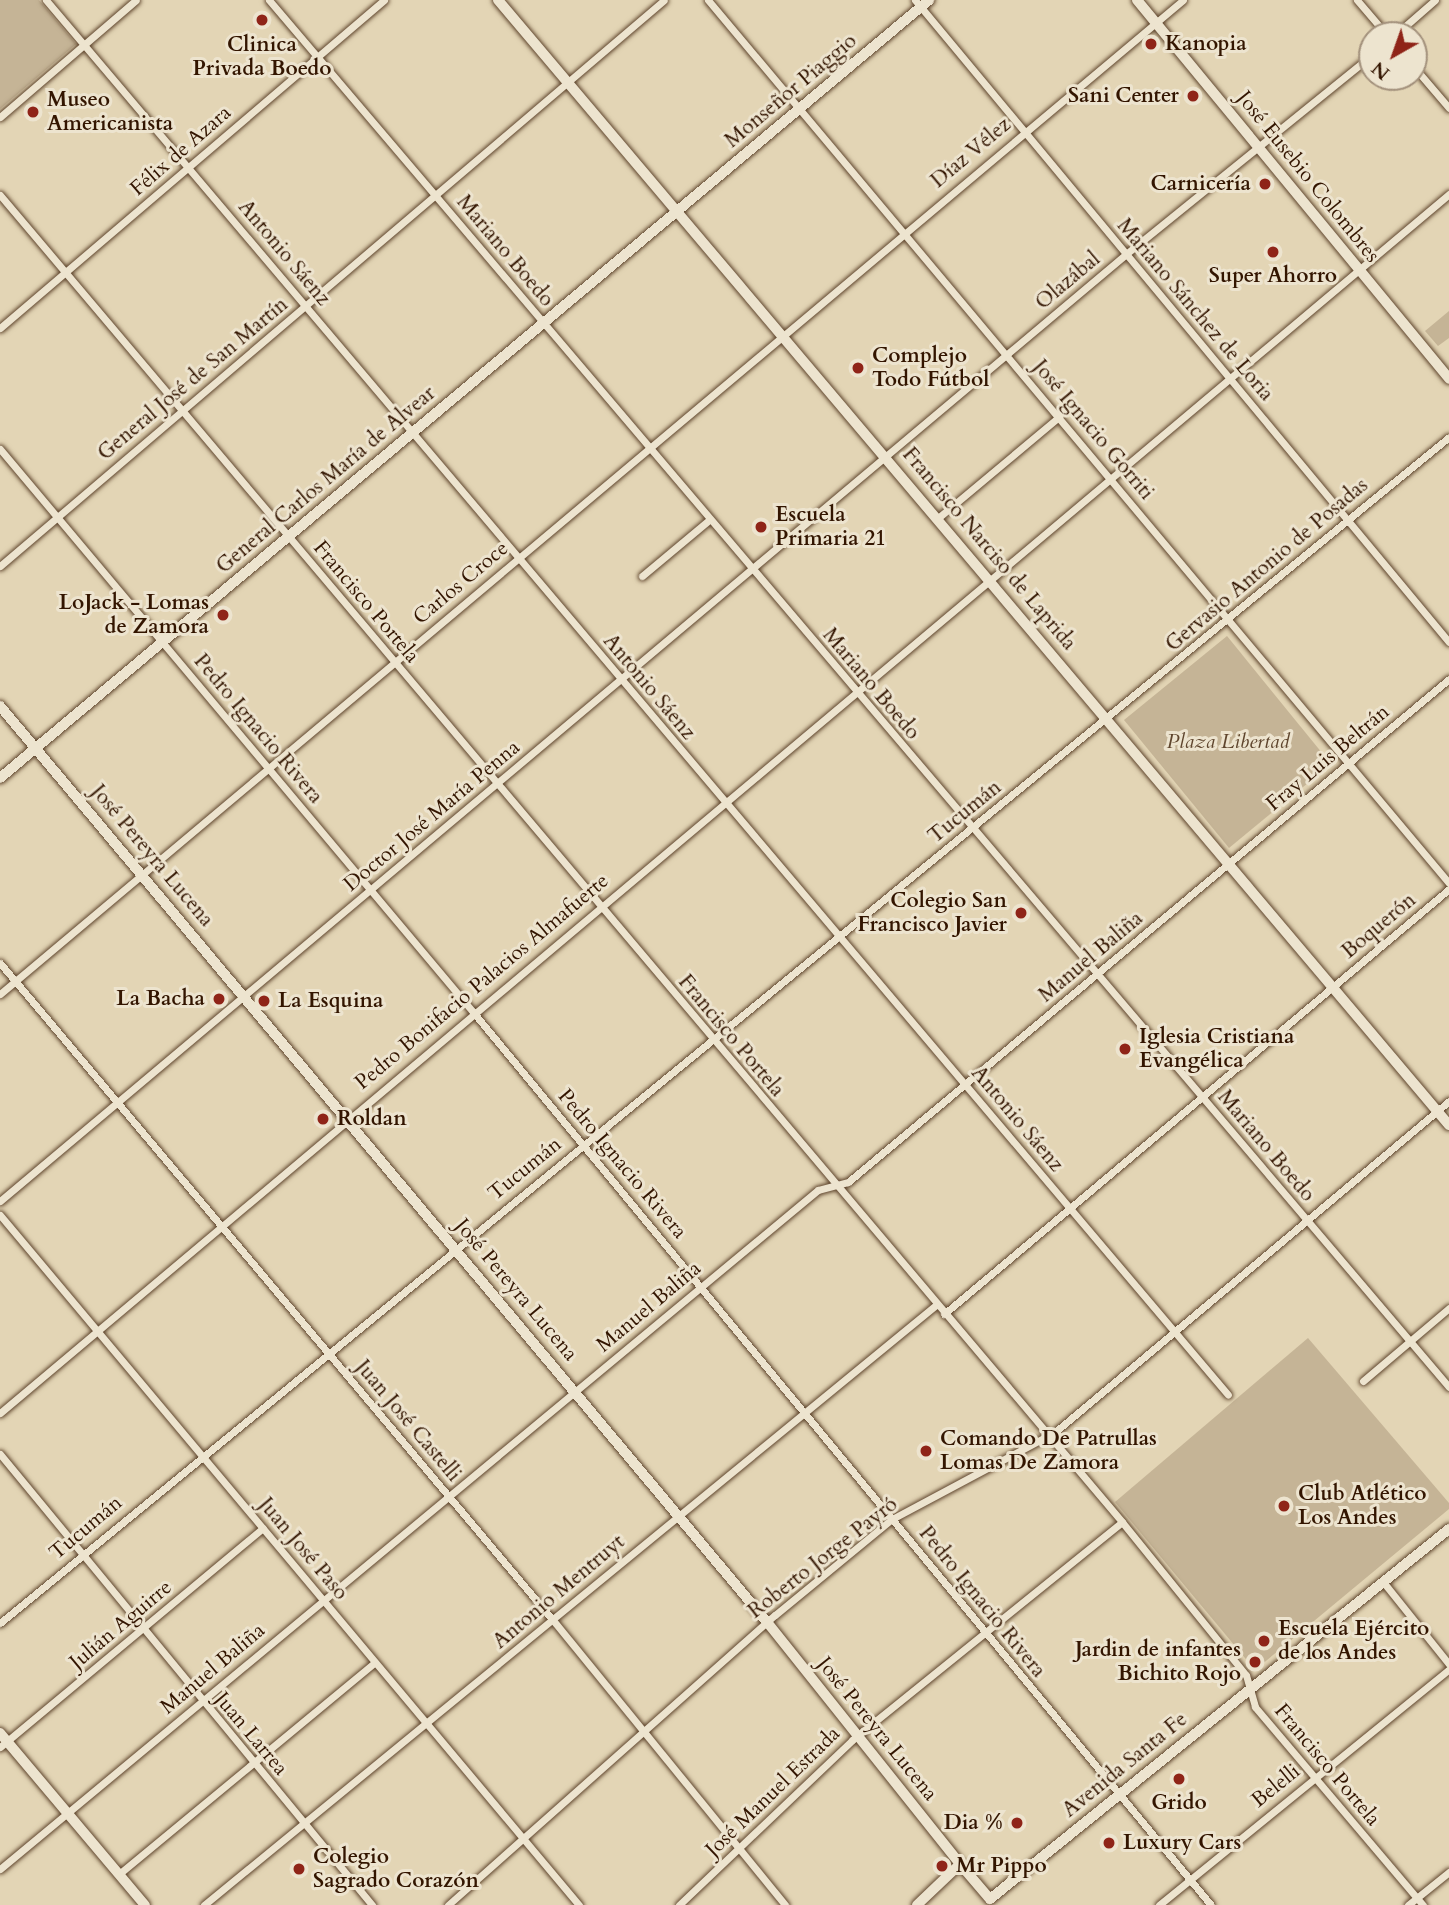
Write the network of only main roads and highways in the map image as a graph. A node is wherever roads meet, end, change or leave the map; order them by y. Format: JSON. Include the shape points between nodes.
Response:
{"nodes":[{"id":1,"x":1449,"y":1529,"type":"edge"},
{"id":2,"x":993,"y":1902,"type":"edge"},
{"id":3,"x":917,"y":1905,"type":"edge"}],
"edges":[{"from":1,"to":2,"type":"main road","name":"Avenida Santa Fe","via":[[1118,1795]]},
{"from":2,"to":3,"type":"main road","name":"José Pereyra Lucena","via":[[960,1864]]}]}
